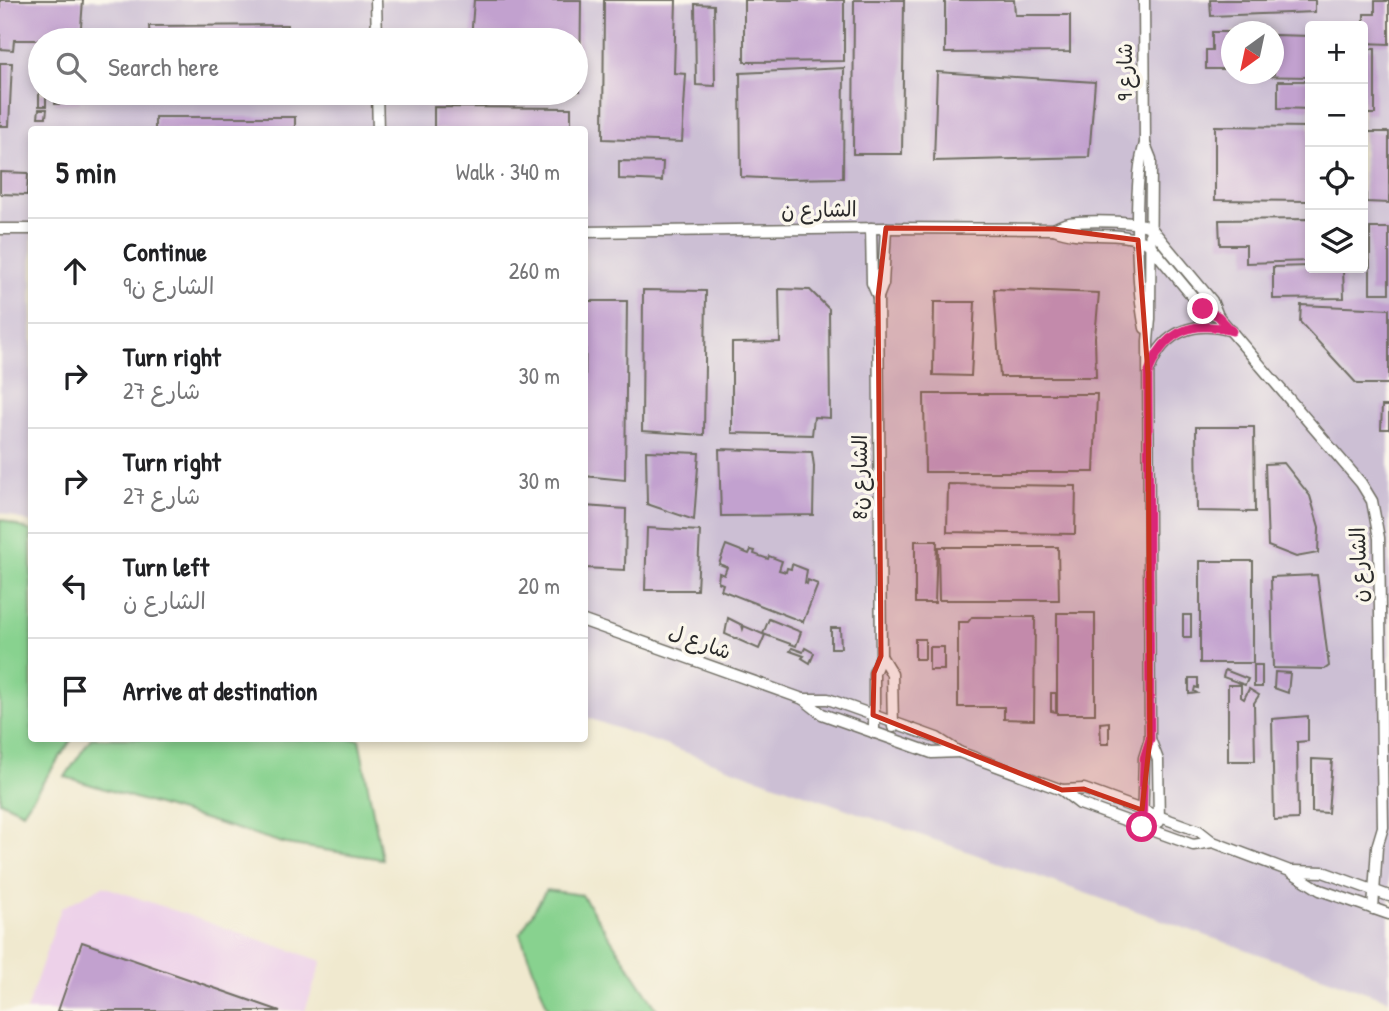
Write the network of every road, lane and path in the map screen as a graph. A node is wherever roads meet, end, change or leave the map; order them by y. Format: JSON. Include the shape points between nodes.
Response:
{"nodes":[{"id":1,"x":376,"y":0,"type":"edge"},
{"id":2,"x":1144,"y":0,"type":"edge"},
{"id":3,"x":376,"y":28,"type":"edge"},
{"id":4,"x":377,"y":105,"type":"edge"},
{"id":5,"x":378,"y":126,"type":"edge"},
{"id":6,"x":1145,"y":144,"type":"junction"},
{"id":7,"x":1138,"y":223,"type":"junction"},
{"id":8,"x":871,"y":228,"type":"junction"},
{"id":9,"x":886,"y":228,"type":"junction"},
{"id":10,"x":1151,"y":228,"type":"junction"},
{"id":11,"x":0,"y":229,"type":"edge"},
{"id":12,"x":28,"y":229,"type":"edge"},
{"id":13,"x":1054,"y":229,"type":"junction"},
{"id":14,"x":588,"y":232,"type":"edge"},
{"id":15,"x":1138,"y":240,"type":"junction"},
{"id":16,"x":1150,"y":245,"type":"junction"},
{"id":17,"x":878,"y":297,"type":"junction"},
{"id":18,"x":1218,"y":316,"type":"junction"},
{"id":19,"x":1232,"y":331,"type":"junction"},
{"id":20,"x":1147,"y":341,"type":"junction"},
{"id":21,"x":1148,"y":374,"type":"junction"},
{"id":22,"x":588,"y":622,"type":"edge"},
{"id":23,"x":881,"y":656,"type":"junction"},
{"id":24,"x":803,"y":699,"type":"junction"},
{"id":25,"x":873,"y":715,"type":"junction"},
{"id":26,"x":893,"y":722,"type":"junction"},
{"id":27,"x":874,"y":733,"type":"junction"},
{"id":28,"x":892,"y":739,"type":"junction"},
{"id":29,"x":1150,"y":739,"type":"junction"},
{"id":30,"x":960,"y":752,"type":"junction"},
{"id":31,"x":1062,"y":790,"type":"junction"},
{"id":32,"x":1142,"y":810,"type":"junction"},
{"id":33,"x":1159,"y":816,"type":"junction"},
{"id":34,"x":1142,"y":827,"type":"junction"},
{"id":35,"x":1383,"y":827,"type":"junction"},
{"id":36,"x":1158,"y":832,"type":"junction"},
{"id":37,"x":1389,"y":841,"type":"edge"},
{"id":38,"x":1213,"y":842,"type":"junction"},
{"id":39,"x":1290,"y":871,"type":"junction"},
{"id":40,"x":1374,"y":891,"type":"junction"},
{"id":41,"x":1389,"y":896,"type":"edge"},
{"id":42,"x":1373,"y":909,"type":"junction"},
{"id":43,"x":1389,"y":914,"type":"edge"}],
"edges":[{"from":1,"to":3,"type":"street"},
{"from":2,"to":6,"type":"street","name":"شارع 9"},
{"from":4,"to":5,"type":"street"},
{"from":6,"to":7,"type":"street","name":"شارع 9","via":[[1139,159]]},
{"from":6,"to":10,"type":"street","name":"شارع 9","via":[[1151,159]]},
{"from":7,"to":10,"type":"street","name":"الشارع ن"},
{"from":7,"to":13,"type":"street","name":"الشارع ن","via":[[1064,224]]},
{"from":7,"to":15,"type":"street","name":"شارع 9"},
{"from":8,"to":9,"type":"street","name":"الشارع ن"},
{"from":8,"to":14,"type":"street","name":"الشارع ن"},
{"from":8,"to":17,"type":"street","name":"الشارع ن8","via":[[872,283]]},
{"from":9,"to":13,"type":"street","name":"الشارع ن"},
{"from":9,"to":17,"type":"street","name":"الشارع ن8"},
{"from":10,"to":16,"type":"street","name":"شارع 9"},
{"from":10,"to":18,"type":"street","name":"الشارع ن","via":[[1212,301]]},
{"from":11,"to":12,"type":"street"},
{"from":13,"to":15,"type":"street","name":"الشارع ن"},
{"from":15,"to":16,"type":"street","name":"الشارع ن"},
{"from":15,"to":20,"type":"street","name":"شارع 9"},
{"from":16,"to":18,"type":"street","name":"الشارع ن","via":[[1203,309]]},
{"from":16,"to":20,"type":"street","name":"شارع 9"},
{"from":17,"to":23,"type":"street","name":"الشارع ن8"},
{"from":18,"to":19,"type":"street","name":"الشارع ن"},
{"from":19,"to":21,"type":"street","via":[[1197,326],[1180,332],[1154,357]]},
{"from":19,"to":35,"type":"street","name":"الشارع ن","via":[[1372,501],[1379,538]]},
{"from":20,"to":21,"type":"street"},
{"from":21,"to":29,"type":"street"},
{"from":22,"to":24,"type":"street","name":"شارع ل"},
{"from":23,"to":25,"type":"street","name":"الشارع ن8","via":[[874,673]]},
{"from":23,"to":26,"type":"street","name":"الشارع ن8","via":[[892,674]]},
{"from":24,"to":25,"type":"street","name":"شارع ل","via":[[828,699]]},
{"from":24,"to":27,"type":"street","name":"شارع ل","via":[[822,714]]},
{"from":25,"to":26,"type":"street","name":"شارع ل"},
{"from":25,"to":27,"type":"street","name":"الشارع ن8"},
{"from":26,"to":28,"type":"street","name":"الشارع ن8"},
{"from":26,"to":30,"type":"street","name":"شارع ل"},
{"from":27,"to":28,"type":"street","name":"شارع ل"},
{"from":28,"to":30,"type":"street","name":"شارع ل","via":[[932,753]]},
{"from":29,"to":32,"type":"street","via":[[1144,758]]},
{"from":29,"to":33,"type":"street","via":[[1158,760]]},
{"from":30,"to":31,"type":"street","name":"شارع ل"},
{"from":31,"to":32,"type":"street","name":"شارع ل","via":[[1084,789]]},
{"from":31,"to":34,"type":"street","name":"شارع ل","via":[[1080,804]]},
{"from":32,"to":33,"type":"street","name":"شارع ل"},
{"from":32,"to":34,"type":"street"},
{"from":33,"to":36,"type":"street"},
{"from":33,"to":38,"type":"street","name":"شارع ل","via":[[1199,831]]},
{"from":34,"to":36,"type":"street","name":"شارع ل"},
{"from":35,"to":37,"type":"street","name":"الشارع ن"},
{"from":35,"to":40,"type":"street","name":"الشارع ن"},
{"from":36,"to":38,"type":"street","name":"شارع ل","via":[[1193,845]]},
{"from":38,"to":39,"type":"street","name":"شارع ل"},
{"from":39,"to":40,"type":"street","name":"شارع ل","via":[[1323,873]]},
{"from":39,"to":42,"type":"street","name":"شارع ل","via":[[1320,890]]},
{"from":40,"to":41,"type":"street","name":"شارع ل"},
{"from":40,"to":42,"type":"street","name":"الشارع ن"},
{"from":42,"to":43,"type":"street","name":"شارع ل"}]}
